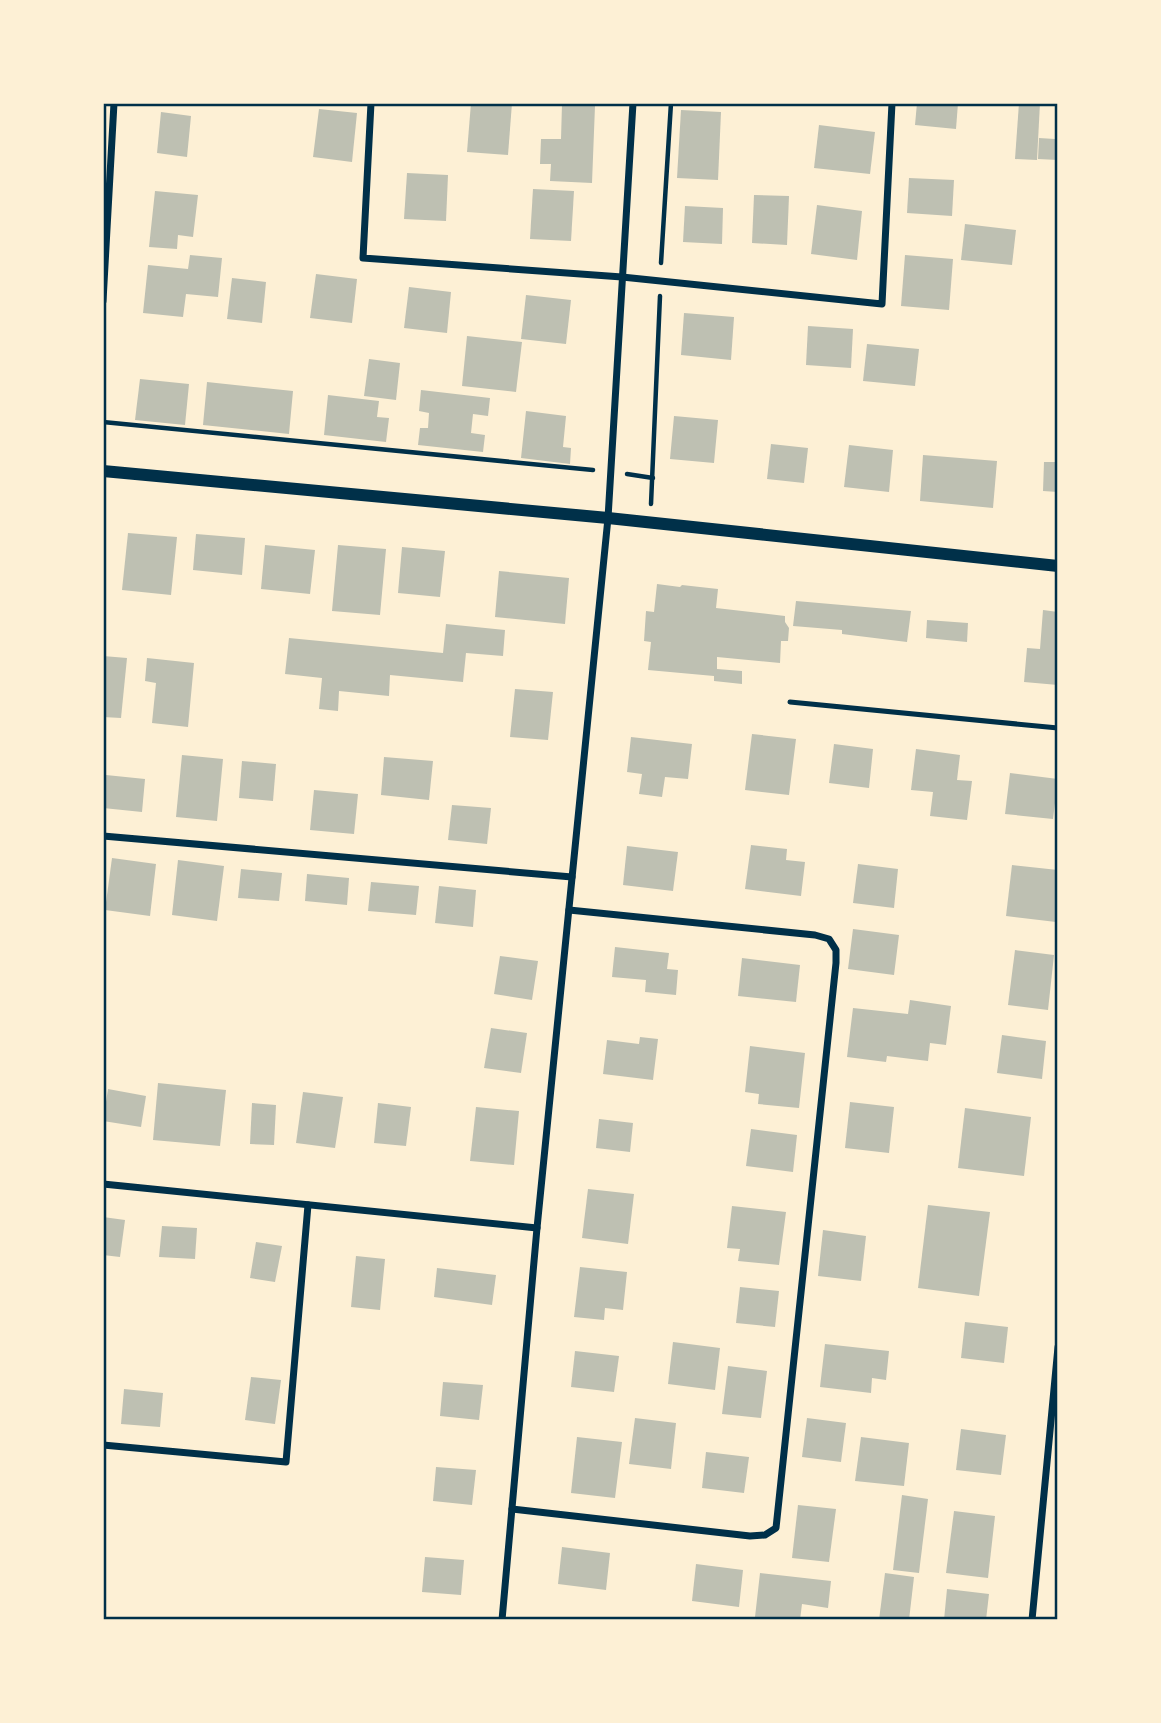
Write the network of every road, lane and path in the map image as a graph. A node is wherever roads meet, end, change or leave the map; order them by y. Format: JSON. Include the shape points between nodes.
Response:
{"nodes":[{"id":1,"x":114,"y":103,"type":"edge"},
{"id":2,"x":370,"y":103,"type":"edge"},
{"id":3,"x":633,"y":103,"type":"edge"},
{"id":4,"x":671,"y":103,"type":"edge"},
{"id":5,"x":892,"y":103,"type":"edge"},
{"id":6,"x":622,"y":277,"type":"junction"},
{"id":7,"x":660,"y":281,"type":"junction"},
{"id":8,"x":103,"y":301,"type":"edge"},
{"id":9,"x":103,"y":422,"type":"edge"},
{"id":10,"x":103,"y":471,"type":"edge"},
{"id":11,"x":610,"y":472,"type":"junction"},
{"id":12,"x":653,"y":478,"type":"junction"},
{"id":13,"x":608,"y":518,"type":"junction"},
{"id":14,"x":649,"y":522,"type":"junction"},
{"id":15,"x":1058,"y":566,"type":"edge"},
{"id":16,"x":790,"y":702,"type":"dead end"},
{"id":17,"x":1058,"y":728,"type":"edge"},
{"id":18,"x":103,"y":836,"type":"edge"},
{"id":19,"x":572,"y":877,"type":"junction"},
{"id":20,"x":569,"y":910,"type":"junction"},
{"id":21,"x":103,"y":1184,"type":"edge"},
{"id":22,"x":308,"y":1205,"type":"junction"},
{"id":23,"x":537,"y":1228,"type":"junction"},
{"id":24,"x":1058,"y":1347,"type":"edge"},
{"id":25,"x":103,"y":1446,"type":"edge"},
{"id":26,"x":512,"y":1508,"type":"junction"},
{"id":27,"x":502,"y":1620,"type":"edge"},
{"id":28,"x":1032,"y":1620,"type":"edge"}],
"edges":[{"from":1,"to":8,"type":"street"},
{"from":2,"to":6,"type":"street","via":[[363,258]]},
{"from":3,"to":6,"type":"street"},
{"from":4,"to":7,"type":"path"},
{"from":5,"to":7,"type":"street","via":[[882,304]]},
{"from":6,"to":7,"type":"street"},
{"from":6,"to":11,"type":"street"},
{"from":7,"to":12,"type":"path"},
{"from":9,"to":11,"type":"path"},
{"from":10,"to":13,"type":"street"},
{"from":11,"to":12,"type":"path"},
{"from":11,"to":13,"type":"street"},
{"from":12,"to":14,"type":"path"},
{"from":13,"to":14,"type":"street"},
{"from":13,"to":19,"type":"street"},
{"from":14,"to":15,"type":"street"},
{"from":16,"to":17,"type":"lane"},
{"from":18,"to":19,"type":"street"},
{"from":19,"to":20,"type":"street"},
{"from":20,"to":23,"type":"street"},
{"from":20,"to":26,"type":"street","via":[[815,935],[829,939],[836,950],[836,963],[776,1528],[750,1536]]},
{"from":21,"to":22,"type":"street"},
{"from":22,"to":23,"type":"street"},
{"from":22,"to":25,"type":"street","via":[[286,1462]]},
{"from":23,"to":26,"type":"street"},
{"from":24,"to":28,"type":"street"},
{"from":26,"to":27,"type":"street"}]}
